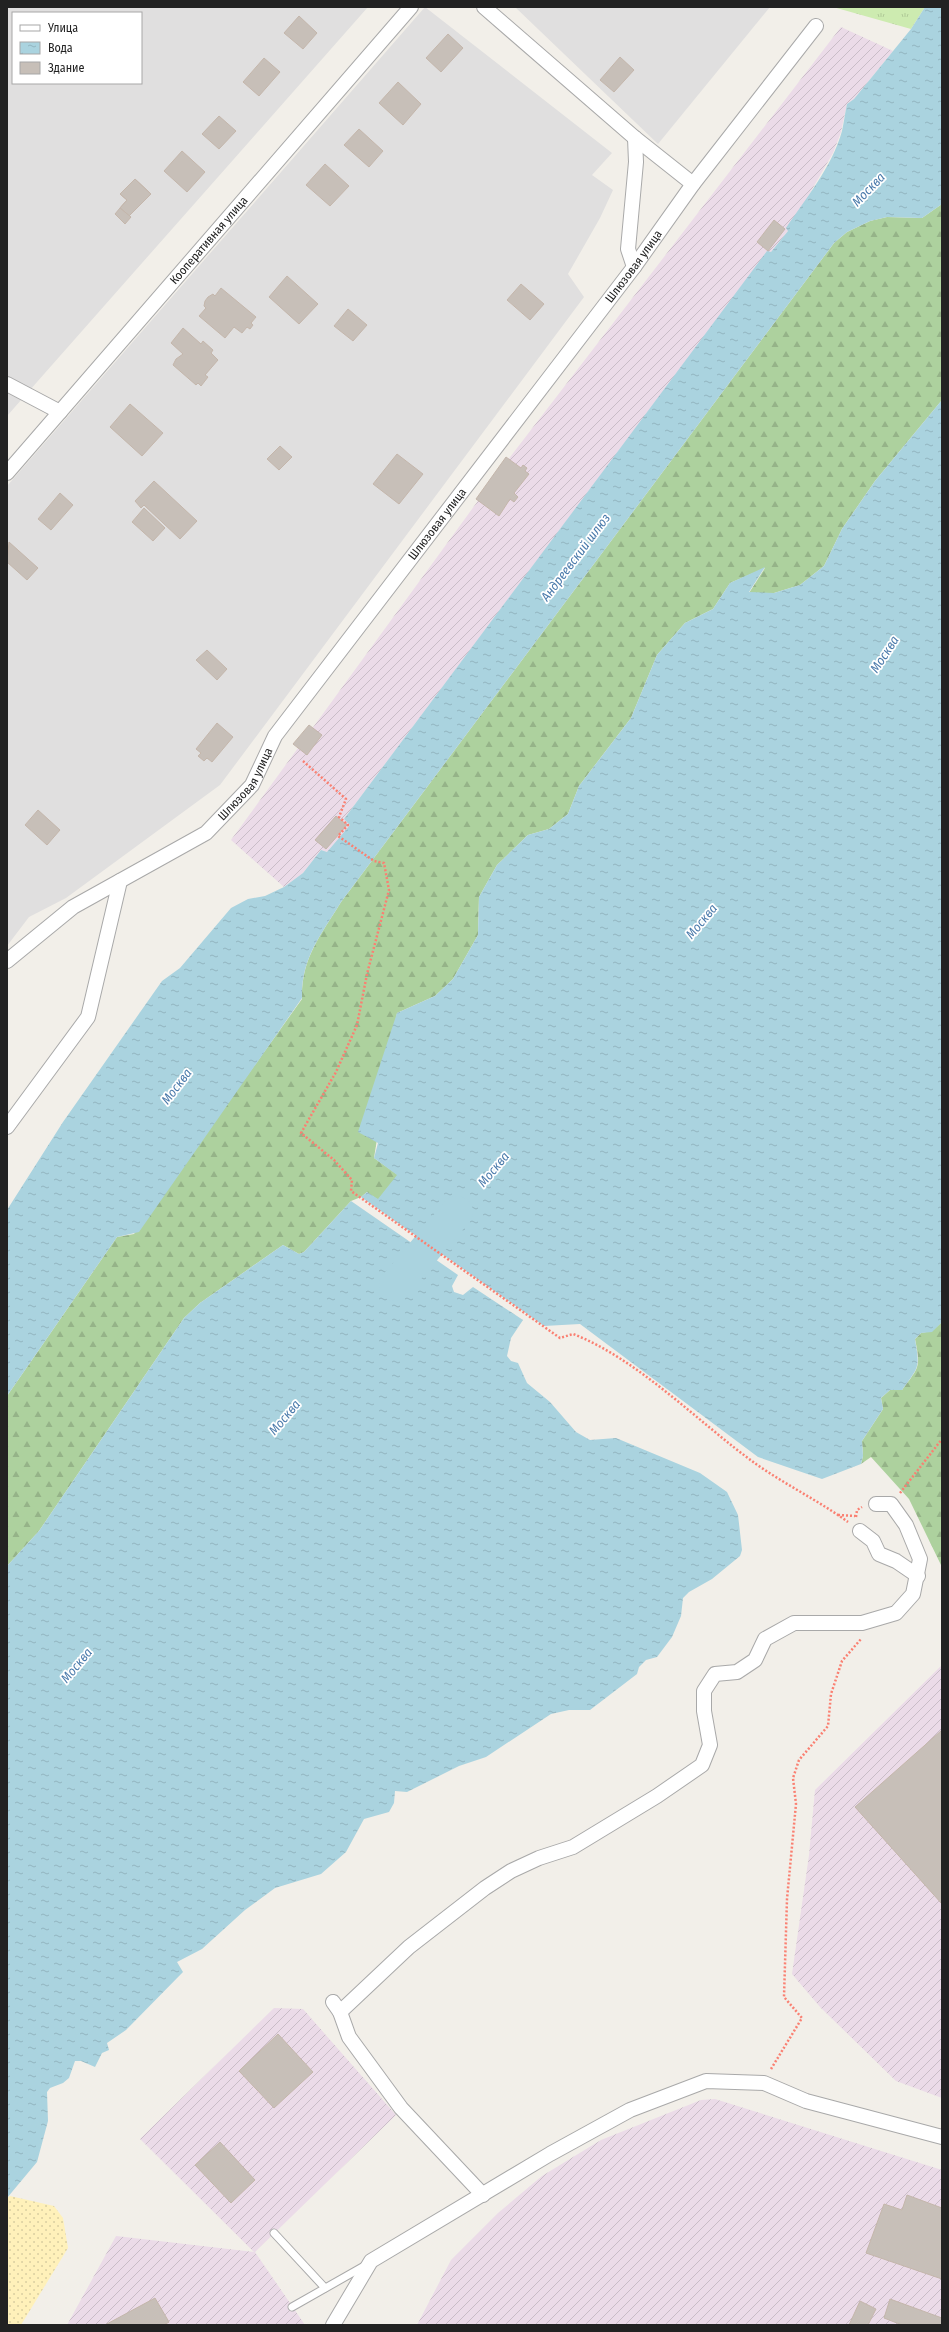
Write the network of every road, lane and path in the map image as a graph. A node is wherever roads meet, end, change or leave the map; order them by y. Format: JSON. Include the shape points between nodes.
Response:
{"nodes":[{"id":1,"x":411,"y":7,"type":"edge"},
{"id":2,"x":484,"y":7,"type":"edge"},
{"id":3,"x":816,"y":26,"type":"dead end"},
{"id":4,"x":635,"y":138,"type":"junction"},
{"id":5,"x":693,"y":184,"type":"junction"},
{"id":6,"x":634,"y":267,"type":"junction"},
{"id":7,"x":7,"y":384,"type":"edge"},
{"id":8,"x":60,"y":412,"type":"junction"},
{"id":9,"x":7,"y":473,"type":"edge"},
{"id":10,"x":303,"y":762,"type":"dead end"},
{"id":11,"x":120,"y":881,"type":"junction"},
{"id":12,"x":7,"y":961,"type":"edge"},
{"id":13,"x":7,"y":1127,"type":"edge"},
{"id":14,"x":876,"y":1504,"type":"joint"},
{"id":15,"x":860,"y":1531,"type":"junction"},
{"id":16,"x":918,"y":1576,"type":"junction"},
{"id":17,"x":862,"y":1623,"type":"junction"},
{"id":18,"x":764,"y":2083,"type":"junction"},
{"id":19,"x":942,"y":2137,"type":"edge"},
{"id":20,"x":483,"y":2195,"type":"junction"},
{"id":21,"x":274,"y":2233,"type":"dead end"},
{"id":22,"x":371,"y":2262,"type":"junction"},
{"id":23,"x":325,"y":2288,"type":"junction"},
{"id":24,"x":292,"y":2307,"type":"dead end"},
{"id":25,"x":333,"y":2325,"type":"edge"}],
"edges":[{"from":1,"to":8,"type":"street","name":"Кооперативная улица"},
{"from":2,"to":4,"type":"street"},
{"from":3,"to":5,"type":"street","name":"Шлюзовая улица"},
{"from":4,"to":5,"type":"street"},
{"from":4,"to":6,"type":"street","via":[[636,162],[628,249]]},
{"from":5,"to":6,"type":"street","name":"Шлюзовая улица"},
{"from":6,"to":11,"type":"street","name":"Шлюзовая улица","via":[[275,736],[252,785],[206,833]]},
{"from":7,"to":8,"type":"street"},
{"from":8,"to":9,"type":"street","name":"Кооперативная улица"},
{"from":10,"to":15,"type":"path","via":[[346,799],[340,817],[348,825],[338,836],[374,861],[384,863],[389,890],[367,974],[357,1025],[336,1072],[301,1133],[334,1160],[352,1180],[351,1191],[560,1338],[573,1334],[594,1342],[647,1379],[756,1464]]},
{"from":11,"to":12,"type":"street","name":"Шлюзовая улица","via":[[74,908]]},
{"from":11,"to":13,"type":"street","via":[[88,1017]]},
{"from":14,"to":15,"type":"path","via":[[857,1510],[856,1518]]},
{"from":14,"to":16,"type":"street","via":[[891,1504],[906,1526],[920,1559]]},
{"from":15,"to":16,"type":"street","via":[[874,1541],[879,1554],[896,1561]]},
{"from":16,"to":17,"type":"street","via":[[913,1594],[896,1613]]},
{"from":17,"to":18,"type":"path","via":[[863,1636],[842,1661],[831,1694],[828,1726],[799,1760],[793,1778],[796,1804],[787,1899],[784,1997],[802,2018]]},
{"from":17,"to":20,"type":"street","via":[[794,1623],[765,1639],[755,1660],[737,1672],[715,1674],[704,1691],[704,1711],[710,1745],[702,1765],[657,1796],[573,1847],[539,1858],[485,1888],[336,2007],[349,2037],[401,2108]]},
{"from":18,"to":19,"type":"street","via":[[806,2101]]},
{"from":18,"to":20,"type":"street","via":[[706,2081],[630,2110]]},
{"from":20,"to":22,"type":"street"},
{"from":21,"to":23,"type":"lane"},
{"from":22,"to":23,"type":"lane"},
{"from":22,"to":25,"type":"street"},
{"from":23,"to":24,"type":"lane"}]}
